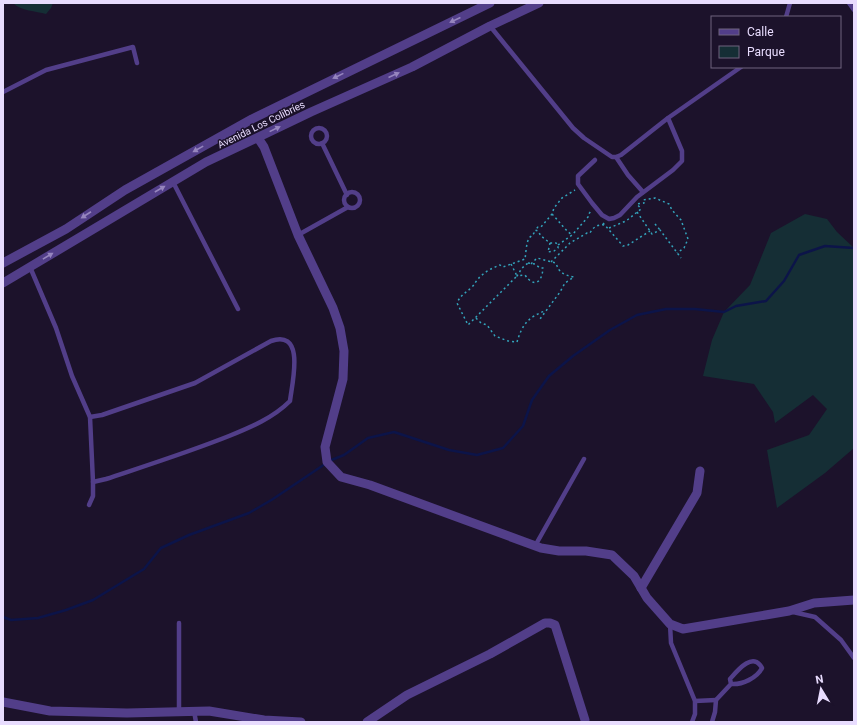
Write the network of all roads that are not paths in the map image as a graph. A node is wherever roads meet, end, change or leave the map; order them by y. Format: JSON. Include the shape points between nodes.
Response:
{"nodes":[{"id":1,"x":490,"y":3,"type":"edge"},
{"id":2,"x":539,"y":3,"type":"edge"},
{"id":3,"x":790,"y":3,"type":"edge"},
{"id":4,"x":849,"y":3,"type":"edge"},
{"id":5,"x":854,"y":10,"type":"edge"},
{"id":6,"x":786,"y":16,"type":"edge"},
{"id":7,"x":490,"y":26,"type":"junction"},
{"id":8,"x":137,"y":63,"type":"dead end"},
{"id":9,"x":740,"y":68,"type":"edge"},
{"id":10,"x":3,"y":92,"type":"edge"},
{"id":11,"x":668,"y":118,"type":"junction"},
{"id":12,"x":258,"y":138,"type":"junction"},
{"id":13,"x":322,"y":144,"type":"dead end"},
{"id":14,"x":616,"y":157,"type":"junction"},
{"id":15,"x":595,"y":160,"type":"dead end"},
{"id":16,"x":173,"y":182,"type":"junction"},
{"id":17,"x":643,"y":192,"type":"junction"},
{"id":18,"x":347,"y":195,"type":"junction"},
{"id":19,"x":348,"y":207,"type":"junction"},
{"id":20,"x":298,"y":235,"type":"junction"},
{"id":21,"x":3,"y":263,"type":"edge"},
{"id":22,"x":30,"y":266,"type":"junction"},
{"id":23,"x":3,"y":283,"type":"edge"},
{"id":24,"x":238,"y":309,"type":"dead end"},
{"id":25,"x":90,"y":417,"type":"junction"},
{"id":26,"x":584,"y":459,"type":"dead end"},
{"id":27,"x":700,"y":471,"type":"dead end"},
{"id":28,"x":93,"y":482,"type":"junction"},
{"id":29,"x":89,"y":505,"type":"dead end"},
{"id":30,"x":535,"y":546,"type":"junction"},
{"id":31,"x":641,"y":588,"type":"junction"},
{"id":32,"x":854,"y":600,"type":"edge"},
{"id":33,"x":789,"y":611,"type":"junction"},
{"id":34,"x":179,"y":623,"type":"dead end"},
{"id":35,"x":670,"y":624,"type":"junction"},
{"id":36,"x":854,"y":658,"type":"edge"},
{"id":37,"x":731,"y":684,"type":"junction"},
{"id":38,"x":716,"y":700,"type":"junction"},
{"id":39,"x":695,"y":701,"type":"junction"},
{"id":40,"x":3,"y":702,"type":"edge"},
{"id":41,"x":194,"y":711,"type":"junction"},
{"id":42,"x":179,"y":712,"type":"junction"},
{"id":43,"x":585,"y":720,"type":"dead end"},
{"id":44,"x":196,"y":722,"type":"edge"},
{"id":45,"x":301,"y":722,"type":"edge"},
{"id":46,"x":367,"y":722,"type":"edge"},
{"id":47,"x":692,"y":722,"type":"edge"},
{"id":48,"x":712,"y":722,"type":"edge"}],
"edges":[{"from":1,"to":21,"type":"street","name":"Avenida Los Colibríes","one_way":true,"via":[[252,119],[125,190],[66,228]]},
{"from":2,"to":7,"type":"street","name":"Avenida Los Colibríes"},
{"from":3,"to":6,"type":"lane"},
{"from":4,"to":5,"type":"lane"},
{"from":12,"to":7,"type":"street","name":"Avenida Los Colibríes","one_way":true,"via":[[412,67]]},
{"from":7,"to":14,"type":"lane","via":[[573,128],[608,155]]},
{"from":8,"to":10,"type":"lane","via":[[133,47],[46,70]]},
{"from":9,"to":11,"type":"lane"},
{"from":11,"to":14,"type":"lane"},
{"from":11,"to":17,"type":"lane","via":[[682,151],[682,161]]},
{"from":12,"to":16,"type":"street","name":"Avenida Los Colibríes","via":[[206,162]]},
{"from":12,"to":20,"type":"street","via":[[264,147]]},
{"from":13,"to":18,"type":"lane"},
{"from":14,"to":17,"type":"lane"},
{"from":15,"to":17,"type":"lane","via":[[578,176],[578,184],[602,215],[609,219],[620,215]]},
{"from":22,"to":16,"type":"street","name":"Avenida Los Colibríes","one_way":true},
{"from":16,"to":24,"type":"lane"},
{"from":18,"to":19,"type":"lane","via":[[345,202]]},
{"from":18,"to":19,"type":"lane","via":[[355,193],[360,200],[356,207]]},
{"from":19,"to":20,"type":"lane"},
{"from":20,"to":30,"type":"street","via":[[333,308],[344,351],[343,379],[326,447],[327,462],[342,477]]},
{"from":22,"to":23,"type":"street","name":"Avenida Los Colibríes"},
{"from":22,"to":25,"type":"lane"},
{"from":25,"to":28,"type":"lane"},
{"from":25,"to":28,"type":"lane","via":[[195,383],[277,338],[286,339],[292,345],[295,354],[290,401],[267,419],[203,446]]},
{"from":26,"to":30,"type":"lane"},
{"from":27,"to":31,"type":"street","via":[[697,493]]},
{"from":28,"to":29,"type":"lane"},
{"from":30,"to":31,"type":"street","via":[[559,551],[612,554],[634,576]]},
{"from":31,"to":35,"type":"street"},
{"from":32,"to":33,"type":"street","via":[[814,603]]},
{"from":33,"to":35,"type":"street","via":[[683,629]]},
{"from":33,"to":36,"type":"lane","via":[[815,617],[841,640]]},
{"from":34,"to":42,"type":"lane"},
{"from":35,"to":39,"type":"lane","via":[[671,643]]},
{"from":37,"to":37,"type":"lane","via":[[738,684],[760,673],[760,664],[754,661],[744,665],[730,679]]},
{"from":37,"to":38,"type":"lane"},
{"from":38,"to":39,"type":"lane"},
{"from":38,"to":48,"type":"lane"},
{"from":39,"to":47,"type":"lane"},
{"from":40,"to":42,"type":"street","via":[[50,711]]},
{"from":41,"to":42,"type":"street"},
{"from":41,"to":44,"type":"lane"},
{"from":41,"to":45,"type":"street"},
{"from":43,"to":46,"type":"street","via":[[556,625],[545,623],[490,654],[407,695]]}]}
